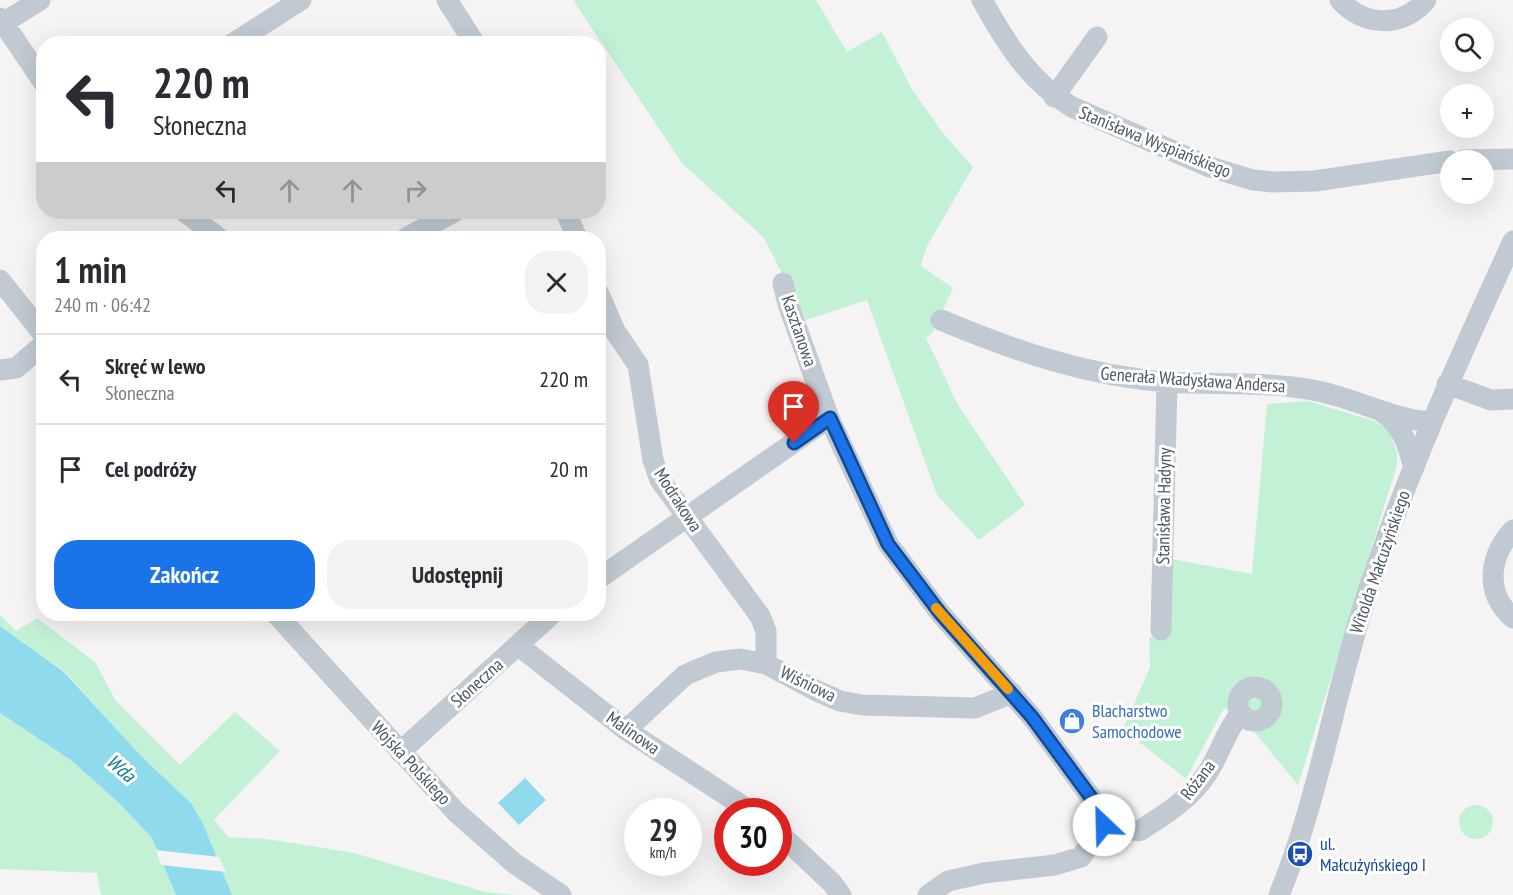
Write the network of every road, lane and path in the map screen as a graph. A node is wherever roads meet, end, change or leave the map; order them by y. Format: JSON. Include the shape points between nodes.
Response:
{"nodes":[{"id":1,"x":40,"y":0,"type":"edge"},
{"id":2,"x":301,"y":0,"type":"edge"},
{"id":3,"x":447,"y":0,"type":"edge"},
{"id":4,"x":982,"y":0,"type":"edge"},
{"id":5,"x":1340,"y":0,"type":"edge"},
{"id":6,"x":1426,"y":0,"type":"edge"},
{"id":7,"x":2,"y":21,"type":"edge"},
{"id":8,"x":245,"y":36,"type":"edge"},
{"id":9,"x":470,"y":36,"type":"edge"},
{"id":10,"x":1097,"y":37,"type":"dead end"},
{"id":11,"x":36,"y":70,"type":"edge"},
{"id":12,"x":1054,"y":96,"type":"junction"},
{"id":13,"x":1494,"y":159,"type":"edge"},
{"id":14,"x":1513,"y":159,"type":"edge"},
{"id":15,"x":1440,"y":163,"type":"edge"},
{"id":16,"x":202,"y":219,"type":"edge"},
{"id":17,"x":441,"y":219,"type":"edge"},
{"id":18,"x":213,"y":231,"type":"edge"},
{"id":19,"x":419,"y":231,"type":"edge"},
{"id":20,"x":1513,"y":241,"type":"edge"},
{"id":21,"x":0,"y":280,"type":"edge"},
{"id":22,"x":783,"y":283,"type":"dead end"},
{"id":23,"x":606,"y":311,"type":"edge"},
{"id":24,"x":940,"y":320,"type":"dead end"},
{"id":25,"x":36,"y":324,"type":"edge"},
{"id":26,"x":36,"y":351,"type":"edge"},
{"id":27,"x":0,"y":370,"type":"edge"},
{"id":28,"x":1167,"y":382,"type":"junction"},
{"id":29,"x":1447,"y":384,"type":"junction"},
{"id":30,"x":1513,"y":399,"type":"edge"},
{"id":31,"x":1379,"y":410,"type":"junction"},
{"id":32,"x":830,"y":418,"type":"junction"},
{"id":33,"x":1431,"y":422,"type":"junction"},
{"id":34,"x":1414,"y":468,"type":"junction"},
{"id":35,"x":687,"y":517,"type":"junction"},
{"id":36,"x":1513,"y":530,"type":"edge"},
{"id":37,"x":606,"y":573,"type":"edge"},
{"id":38,"x":1513,"y":618,"type":"edge"},
{"id":39,"x":282,"y":621,"type":"edge"},
{"id":40,"x":545,"y":621,"type":"edge"},
{"id":41,"x":1161,"y":630,"type":"dead end"},
{"id":42,"x":519,"y":646,"type":"junction"},
{"id":43,"x":766,"y":664,"type":"junction"},
{"id":44,"x":1012,"y":693,"type":"junction"},
{"id":45,"x":1240,"y":714,"type":"dead end"},
{"id":46,"x":626,"y":730,"type":"junction"},
{"id":47,"x":400,"y":752,"type":"junction"},
{"id":48,"x":730,"y":798,"type":"edge"},
{"id":49,"x":1104,"y":825,"type":"junction"},
{"id":50,"x":792,"y":845,"type":"edge"},
{"id":51,"x":561,"y":895,"type":"edge"},
{"id":52,"x":841,"y":895,"type":"edge"},
{"id":53,"x":928,"y":895,"type":"edge"},
{"id":54,"x":1279,"y":895,"type":"edge"}],
"edges":[{"from":1,"to":7,"type":"street"},
{"from":2,"to":8,"type":"street"},
{"from":3,"to":9,"type":"street"},
{"from":4,"to":12,"type":"street","name":"Stanisława Wyspiańskiego","via":[[1016,57]]},
{"from":5,"to":6,"type":"street","via":[[1364,18],[1382,22],[1412,13]]},
{"from":7,"to":11,"type":"street"},
{"from":10,"to":12,"type":"street"},
{"from":12,"to":15,"type":"street","name":"Stanisława Wyspiańskiego","via":[[1210,166],[1252,180],[1315,181]]},
{"from":13,"to":14,"type":"street"},
{"from":16,"to":18,"type":"street"},
{"from":17,"to":19,"type":"street"},
{"from":20,"to":29,"type":"street","name":"Witolda Małcużyńskiego"},
{"from":21,"to":25,"type":"street"},
{"from":22,"to":32,"type":"street","name":"Kasztanowa"},
{"from":23,"to":35,"type":"street","name":"Modrakowa","via":[[615,332],[638,365],[653,460],[660,480]]},
{"from":24,"to":28,"type":"street","name":"Generała Władysława Andersa","via":[[1051,362],[1091,372]]},
{"from":26,"to":27,"type":"street","via":[[16,368]]},
{"from":28,"to":31,"type":"street","name":"Generała Władysława Andersa","via":[[1313,390]]},
{"from":28,"to":41,"type":"street","name":"Stanisława Hadyny"},
{"from":29,"to":30,"type":"street","via":[[1491,400]]},
{"from":29,"to":33,"type":"street","name":"Witolda Małcużyńskiego"},
{"from":31,"to":33,"type":"street","name":"Generała Władysława Andersa"},
{"from":31,"to":34,"type":"street","name":"Generała Władysława Andersa","via":[[1402,433]]},
{"from":32,"to":35,"type":"street"},
{"from":32,"to":44,"type":"street","name":"Kasztanowa","via":[[888,544],[940,613]]},
{"from":33,"to":34,"type":"street","name":"Witolda Małcużyńskiego"},
{"from":34,"to":54,"type":"street","name":"Witolda Małcużyńskiego","via":[[1362,610],[1295,857]]},
{"from":35,"to":37,"type":"street"},
{"from":35,"to":43,"type":"street","name":"Modrakowa","via":[[760,616],[766,632]]},
{"from":36,"to":38,"type":"street","via":[[1498,551],[1492,576],[1498,600]]},
{"from":39,"to":47,"type":"street","name":"Wojska Polskiego"},
{"from":40,"to":42,"type":"street","name":"Słoneczna"},
{"from":42,"to":46,"type":"street","name":"Malinowa"},
{"from":42,"to":47,"type":"street","name":"Słoneczna"},
{"from":43,"to":44,"type":"street","name":"Wiśniowa","via":[[840,701],[862,705],[975,708]]},
{"from":43,"to":46,"type":"street","name":"Wiśniowa","via":[[740,659],[716,662],[685,675]]},
{"from":44,"to":49,"type":"street","name":"Kasztanowa","via":[[1098,807]]},
{"from":45,"to":49,"type":"street","name":"Różana","via":[[1207,775],[1182,803],[1139,831]]},
{"from":46,"to":48,"type":"street","name":"Malinowa"},
{"from":47,"to":51,"type":"street","name":"Wojska Polskiego","via":[[486,840]]},
{"from":49,"to":53,"type":"street","via":[[1081,856],[1055,865],[948,881]]},
{"from":50,"to":52,"type":"street"}]}
